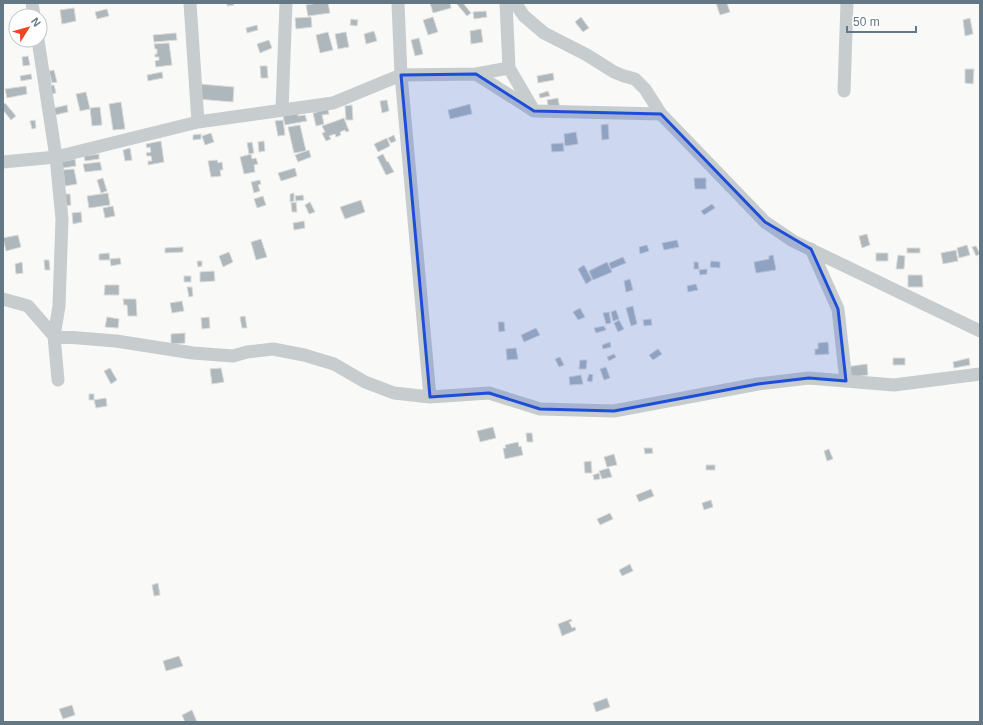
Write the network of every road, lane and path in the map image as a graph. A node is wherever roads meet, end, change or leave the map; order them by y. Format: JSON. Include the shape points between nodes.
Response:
{"nodes":[{"id":1,"x":190,"y":3,"type":"edge"},
{"id":2,"x":286,"y":3,"type":"edge"},
{"id":3,"x":398,"y":3,"type":"edge"},
{"id":4,"x":506,"y":3,"type":"edge"},
{"id":5,"x":515,"y":3,"type":"edge"},
{"id":6,"x":847,"y":3,"type":"edge"},
{"id":7,"x":39,"y":48,"type":"edge"},
{"id":8,"x":509,"y":68,"type":"junction"},
{"id":9,"x":476,"y":74,"type":"junction"},
{"id":10,"x":401,"y":75,"type":"junction"},
{"id":11,"x":844,"y":91,"type":"dead end"},
{"id":12,"x":282,"y":110,"type":"junction"},
{"id":13,"x":534,"y":111,"type":"junction"},
{"id":14,"x":661,"y":114,"type":"junction"},
{"id":15,"x":198,"y":122,"type":"junction"},
{"id":16,"x":56,"y":157,"type":"junction"},
{"id":17,"x":3,"y":162,"type":"edge"},
{"id":18,"x":811,"y":249,"type":"junction"},
{"id":19,"x":3,"y":299,"type":"edge"},
{"id":20,"x":980,"y":331,"type":"edge"},
{"id":21,"x":54,"y":336,"type":"junction"},
{"id":22,"x":980,"y":374,"type":"edge"},
{"id":23,"x":58,"y":380,"type":"dead end"},
{"id":24,"x":846,"y":381,"type":"junction"},
{"id":25,"x":430,"y":397,"type":"junction"}],
"edges":[{"from":1,"to":15,"type":"street"},
{"from":2,"to":12,"type":"street"},
{"from":3,"to":10,"type":"street"},
{"from":4,"to":8,"type":"street"},
{"from":5,"to":14,"type":"street","via":[[524,16],[544,33],[614,72],[635,79],[645,89]]},
{"from":6,"to":11,"type":"street"},
{"from":7,"to":16,"type":"street"},
{"from":8,"to":9,"type":"street"},
{"from":8,"to":13,"type":"street"},
{"from":9,"to":10,"type":"street"},
{"from":9,"to":13,"type":"street"},
{"from":10,"to":12,"type":"street","via":[[333,103]]},
{"from":10,"to":25,"type":"street"},
{"from":12,"to":15,"type":"street"},
{"from":13,"to":14,"type":"street"},
{"from":14,"to":18,"type":"street","via":[[765,222],[793,241]]},
{"from":15,"to":16,"type":"street"},
{"from":16,"to":17,"type":"street"},
{"from":16,"to":21,"type":"street","via":[[62,219]]},
{"from":18,"to":20,"type":"street"},
{"from":18,"to":24,"type":"street","via":[[838,309]]},
{"from":19,"to":21,"type":"street","via":[[28,306]]},
{"from":21,"to":23,"type":"street"},
{"from":21,"to":25,"type":"street","via":[[233,356],[273,349],[334,364],[365,382],[394,393]]},
{"from":22,"to":24,"type":"street","via":[[894,384]]},
{"from":24,"to":25,"type":"street","via":[[809,378],[758,384],[614,411],[540,409],[489,393]]}]}
